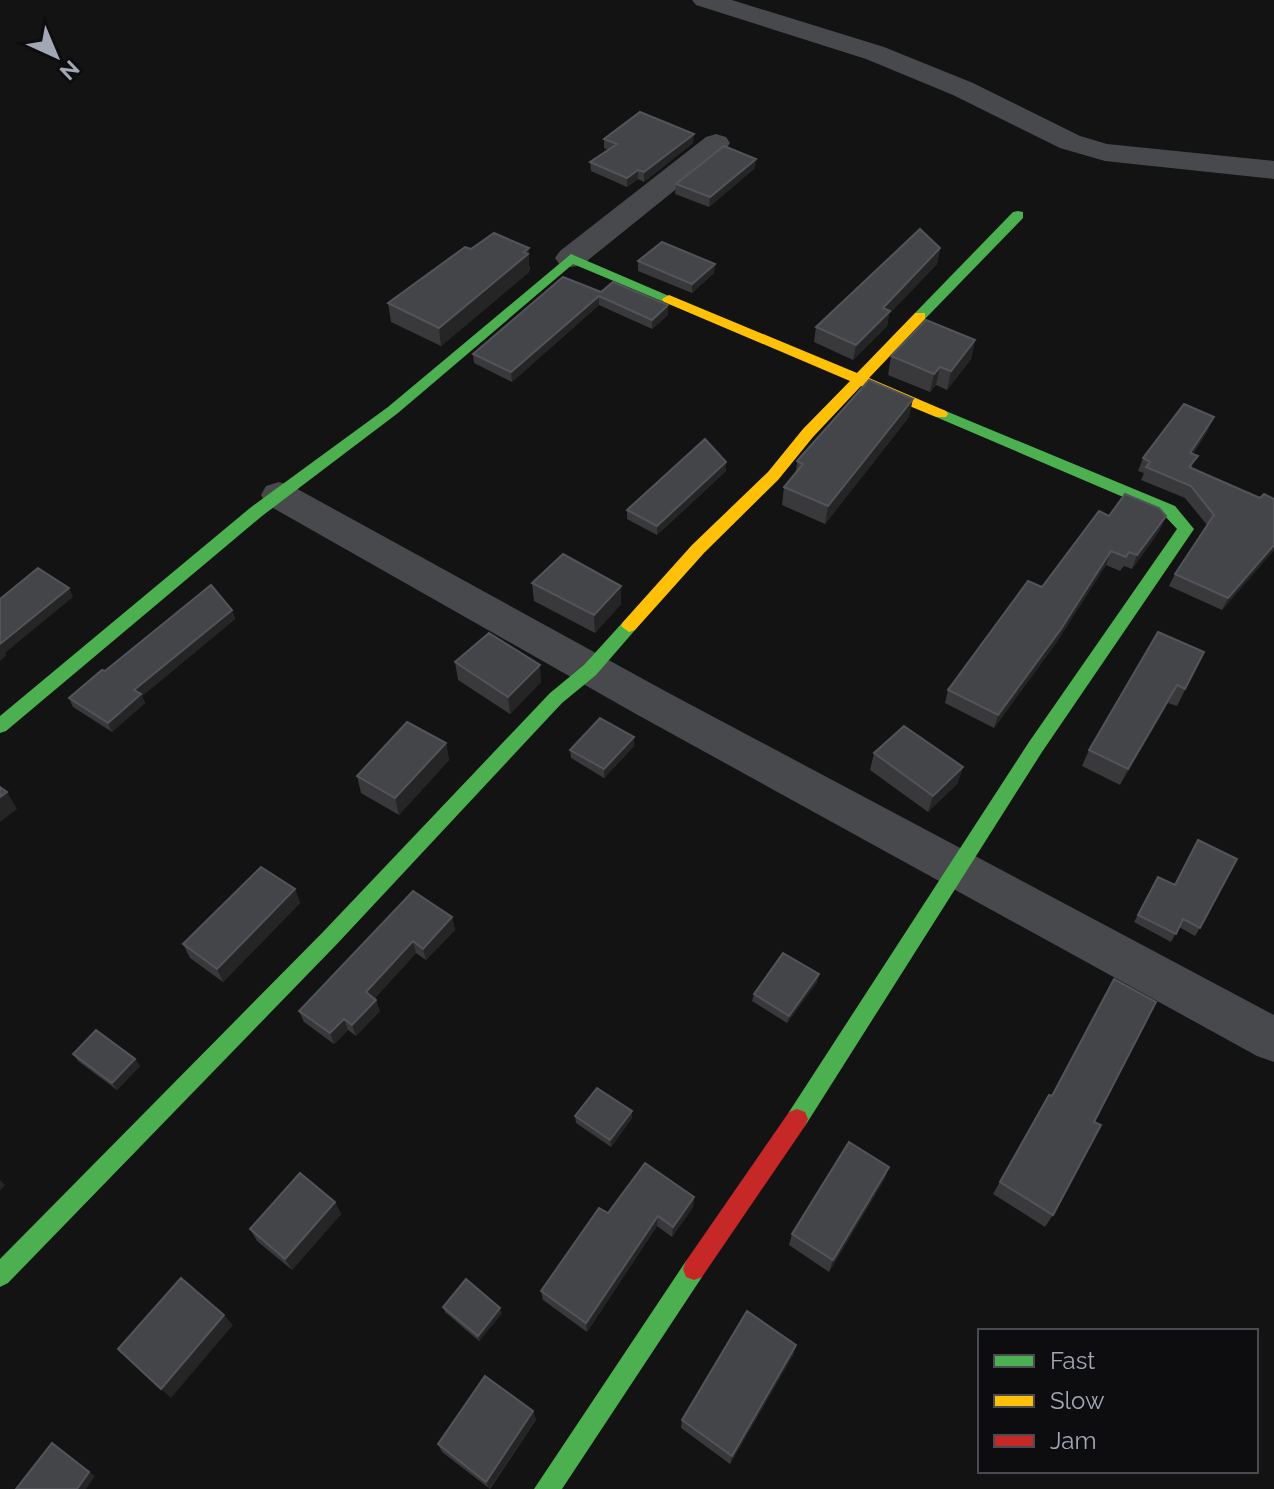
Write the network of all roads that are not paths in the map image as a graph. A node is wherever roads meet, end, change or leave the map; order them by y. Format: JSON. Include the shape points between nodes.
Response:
{"nodes":[{"id":1,"x":705,"y":0,"type":"edge"},
{"id":2,"x":716,"y":143,"type":"dead end"},
{"id":3,"x":1274,"y":170,"type":"edge"},
{"id":4,"x":1018,"y":215,"type":"dead end"},
{"id":5,"x":571,"y":258,"type":"junction"},
{"id":6,"x":857,"y":381,"type":"junction"},
{"id":7,"x":279,"y":495,"type":"junction"},
{"id":8,"x":590,"y":670,"type":"junction"},
{"id":9,"x":0,"y":726,"type":"edge"},
{"id":10,"x":958,"y":868,"type":"junction"},
{"id":11,"x":1274,"y":1040,"type":"edge"},
{"id":12,"x":0,"y":1275,"type":"edge"},
{"id":13,"x":547,"y":1489,"type":"edge"}],
"edges":[{"from":1,"to":3,"type":"street","via":[[875,53],[1070,142],[1105,152]]},
{"from":2,"to":5,"type":"street"},
{"from":4,"to":6,"type":"street"},
{"from":5,"to":6,"type":"street"},
{"from":5,"to":7,"type":"street","via":[[393,410]]},
{"from":6,"to":8,"type":"street"},
{"from":6,"to":10,"type":"street","via":[[1169,510],[1186,529]]},
{"from":7,"to":8,"type":"street"},
{"from":7,"to":9,"type":"street"},
{"from":8,"to":10,"type":"street"},
{"from":8,"to":12,"type":"street","via":[[556,698]]},
{"from":10,"to":11,"type":"street"},
{"from":10,"to":13,"type":"street","via":[[770,1161]]}]}
